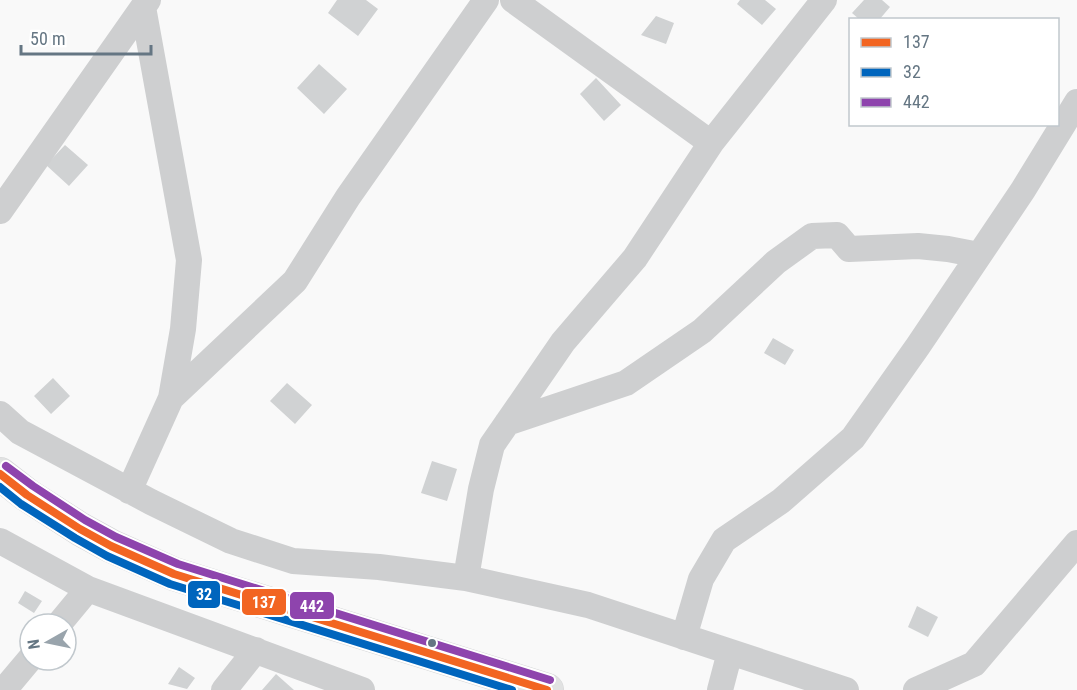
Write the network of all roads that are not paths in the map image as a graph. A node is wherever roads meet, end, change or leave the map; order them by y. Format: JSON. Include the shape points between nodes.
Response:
{"nodes":[{"id":1,"x":486,"y":0,"type":"edge"},
{"id":2,"x":513,"y":0,"type":"edge"},
{"id":3,"x":824,"y":0,"type":"edge"},
{"id":4,"x":146,"y":4,"type":"edge"},
{"id":5,"x":1077,"y":102,"type":"edge"},
{"id":6,"x":711,"y":143,"type":"junction"},
{"id":7,"x":0,"y":212,"type":"edge"},
{"id":8,"x":979,"y":255,"type":"junction"},
{"id":9,"x":171,"y":398,"type":"junction"},
{"id":10,"x":0,"y":414,"type":"edge"},
{"id":11,"x":507,"y":423,"type":"junction"},
{"id":12,"x":0,"y":474,"type":"edge"},
{"id":13,"x":129,"y":490,"type":"junction"},
{"id":14,"x":0,"y":541,"type":"edge"},
{"id":15,"x":1077,"y":543,"type":"edge"},
{"id":16,"x":466,"y":578,"type":"junction"},
{"id":17,"x":88,"y":589,"type":"junction"},
{"id":18,"x":69,"y":612,"type":"edge"},
{"id":19,"x":684,"y":637,"type":"junction"},
{"id":20,"x":256,"y":650,"type":"junction"},
{"id":21,"x":730,"y":652,"type":"junction"},
{"id":22,"x":19,"y":672,"type":"edge"},
{"id":23,"x":4,"y":690,"type":"edge"},
{"id":24,"x":224,"y":690,"type":"edge"},
{"id":25,"x":362,"y":690,"type":"edge"},
{"id":26,"x":548,"y":690,"type":"edge"},
{"id":27,"x":720,"y":690,"type":"edge"},
{"id":28,"x":846,"y":690,"type":"edge"},
{"id":29,"x":916,"y":690,"type":"edge"}],
"edges":[{"from":1,"to":9,"type":"street","via":[[295,280]]},
{"from":2,"to":6,"type":"street"},
{"from":3,"to":6,"type":"street"},
{"from":4,"to":7,"type":"street"},
{"from":4,"to":9,"type":"street","via":[[189,260]]},
{"from":5,"to":8,"type":"street"},
{"from":6,"to":11,"type":"street","via":[[636,258],[563,342]]},
{"from":8,"to":11,"type":"street","via":[[918,246],[849,249],[837,235],[812,236],[776,262],[702,331],[626,383]]},
{"from":8,"to":19,"type":"street","via":[[853,438],[781,501],[724,540],[701,579]]},
{"from":9,"to":13,"type":"street"},
{"from":10,"to":13,"type":"street","via":[[20,432]]},
{"from":11,"to":16,"type":"street","via":[[492,445]]},
{"from":12,"to":26,"type":"main road","via":[[80,529],[174,573]]},
{"from":13,"to":16,"type":"street","via":[[231,541],[293,561]]},
{"from":14,"to":17,"type":"street"},
{"from":15,"to":29,"type":"street","via":[[974,664]]},
{"from":16,"to":19,"type":"street","via":[[588,605]]},
{"from":17,"to":18,"type":"street"},
{"from":17,"to":20,"type":"street"},
{"from":19,"to":21,"type":"street"},
{"from":20,"to":24,"type":"street"},
{"from":20,"to":25,"type":"street"},
{"from":21,"to":27,"type":"street"},
{"from":21,"to":28,"type":"street"},
{"from":22,"to":23,"type":"street"}]}
